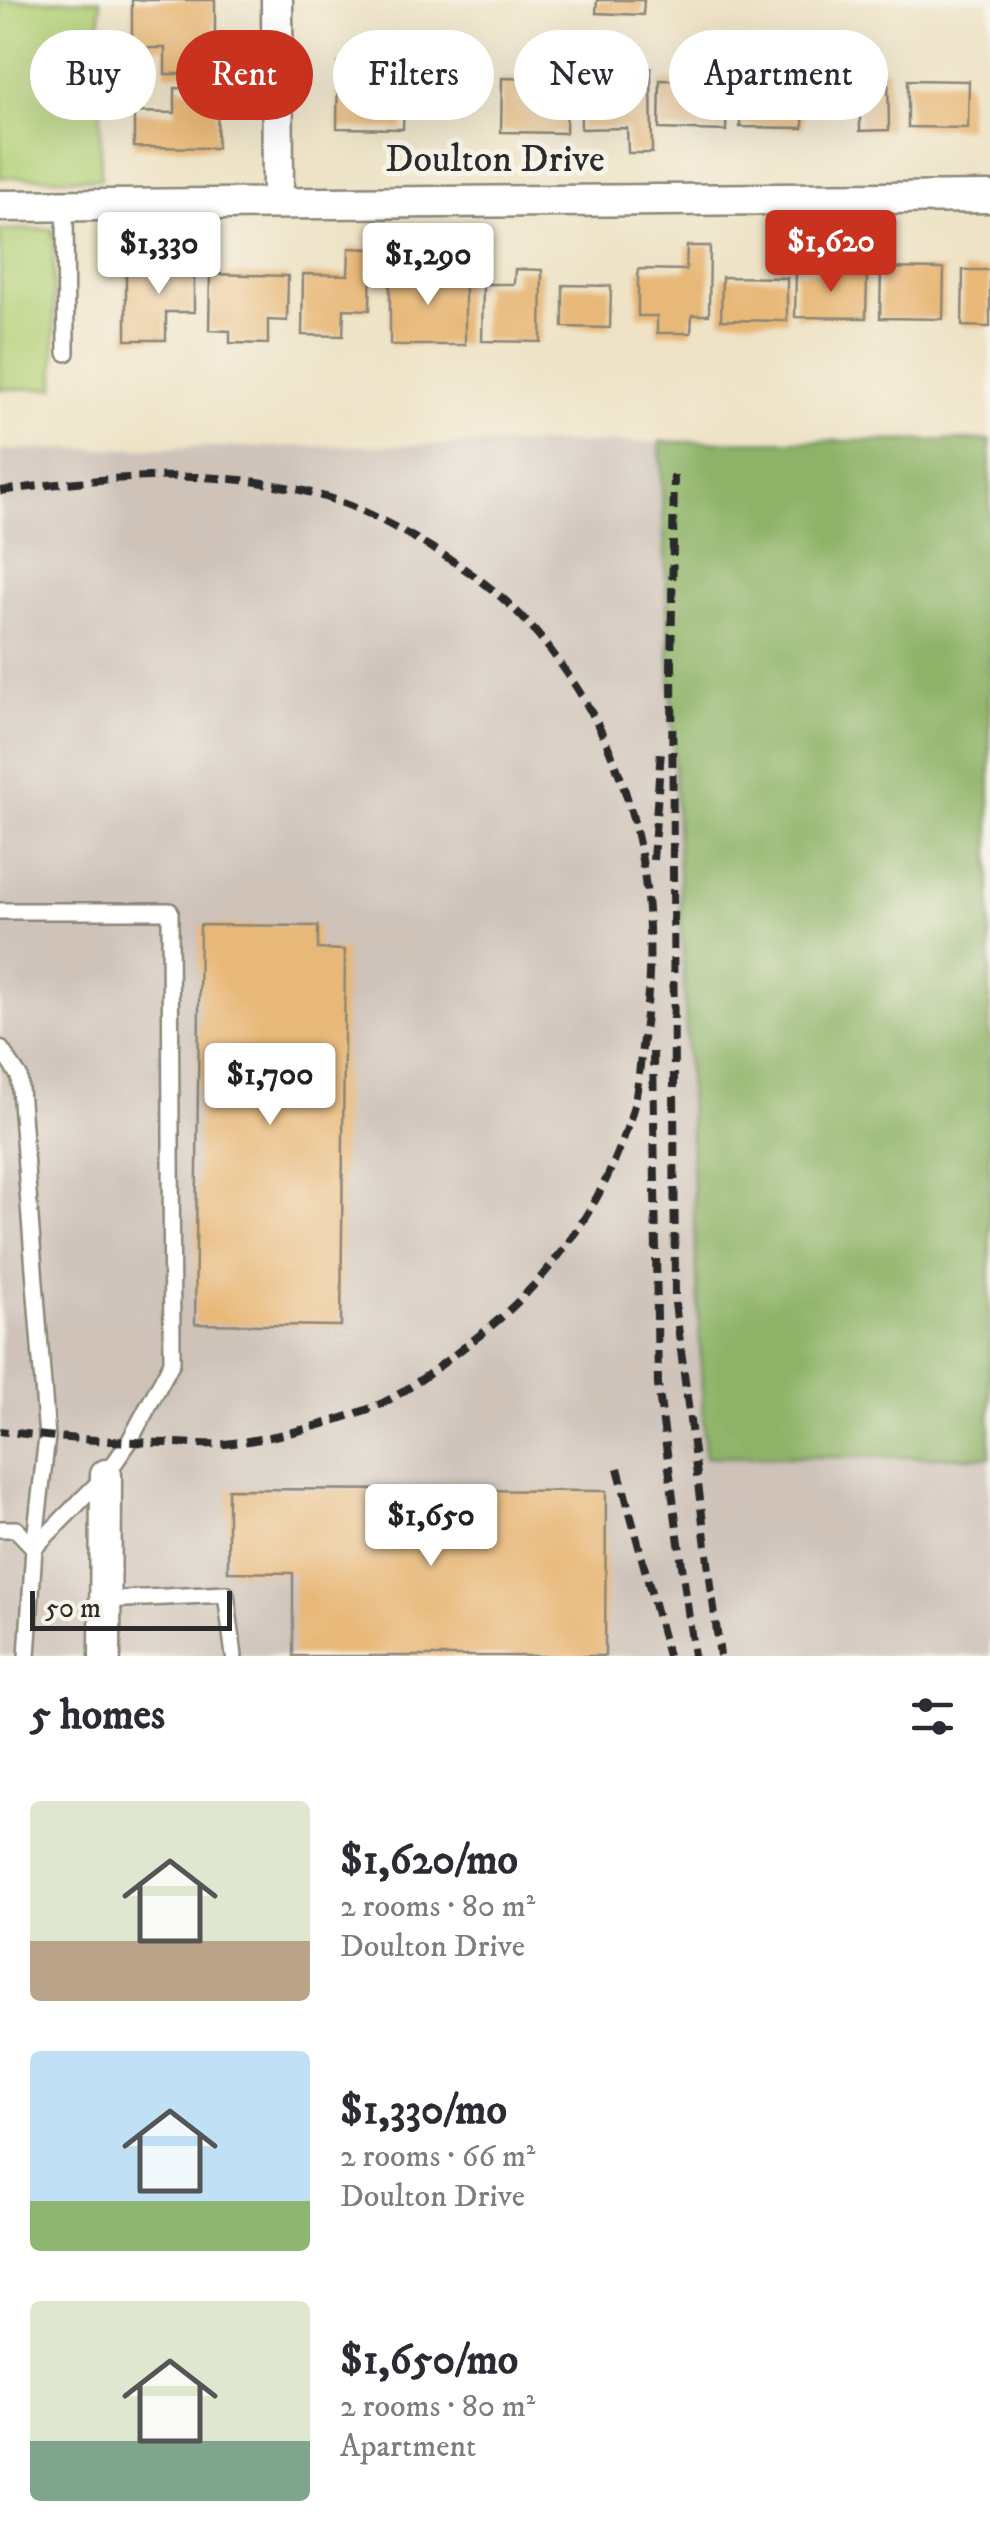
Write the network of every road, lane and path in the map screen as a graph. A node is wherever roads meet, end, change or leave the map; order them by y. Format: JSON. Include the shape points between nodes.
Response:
{"nodes":[{"id":1,"x":277,"y":0,"type":"edge"},
{"id":2,"x":990,"y":197,"type":"edge"},
{"id":3,"x":278,"y":202,"type":"junction"},
{"id":4,"x":65,"y":204,"type":"junction"},
{"id":5,"x":0,"y":206,"type":"edge"},
{"id":6,"x":66,"y":354,"type":"dead end"},
{"id":7,"x":0,"y":911,"type":"edge"},
{"id":8,"x":0,"y":1048,"type":"edge"},
{"id":9,"x":106,"y":1475,"type":"junction"},
{"id":10,"x":0,"y":1529,"type":"edge"},
{"id":11,"x":34,"y":1548,"type":"junction"},
{"id":12,"x":105,"y":1600,"type":"junction"},
{"id":13,"x":27,"y":1656,"type":"edge"},
{"id":14,"x":104,"y":1656,"type":"edge"},
{"id":15,"x":234,"y":1656,"type":"edge"}],
"edges":[{"from":1,"to":3,"type":"street"},
{"from":2,"to":3,"type":"street","name":"Doulton Drive"},
{"from":3,"to":4,"type":"street","name":"Doulton Drive"},
{"from":4,"to":5,"type":"street","name":"Doulton Drive"},
{"from":4,"to":6,"type":"lane"},
{"from":7,"to":9,"type":"lane","via":[[170,911],[172,1362]]},
{"from":8,"to":11,"type":"lane","via":[[19,1076],[45,1418]]},
{"from":9,"to":11,"type":"lane"},
{"from":9,"to":12,"type":"street"},
{"from":10,"to":11,"type":"lane","via":[[16,1529]]},
{"from":11,"to":13,"type":"lane"},
{"from":12,"to":14,"type":"street"},
{"from":12,"to":15,"type":"lane","via":[[226,1594]]}]}
